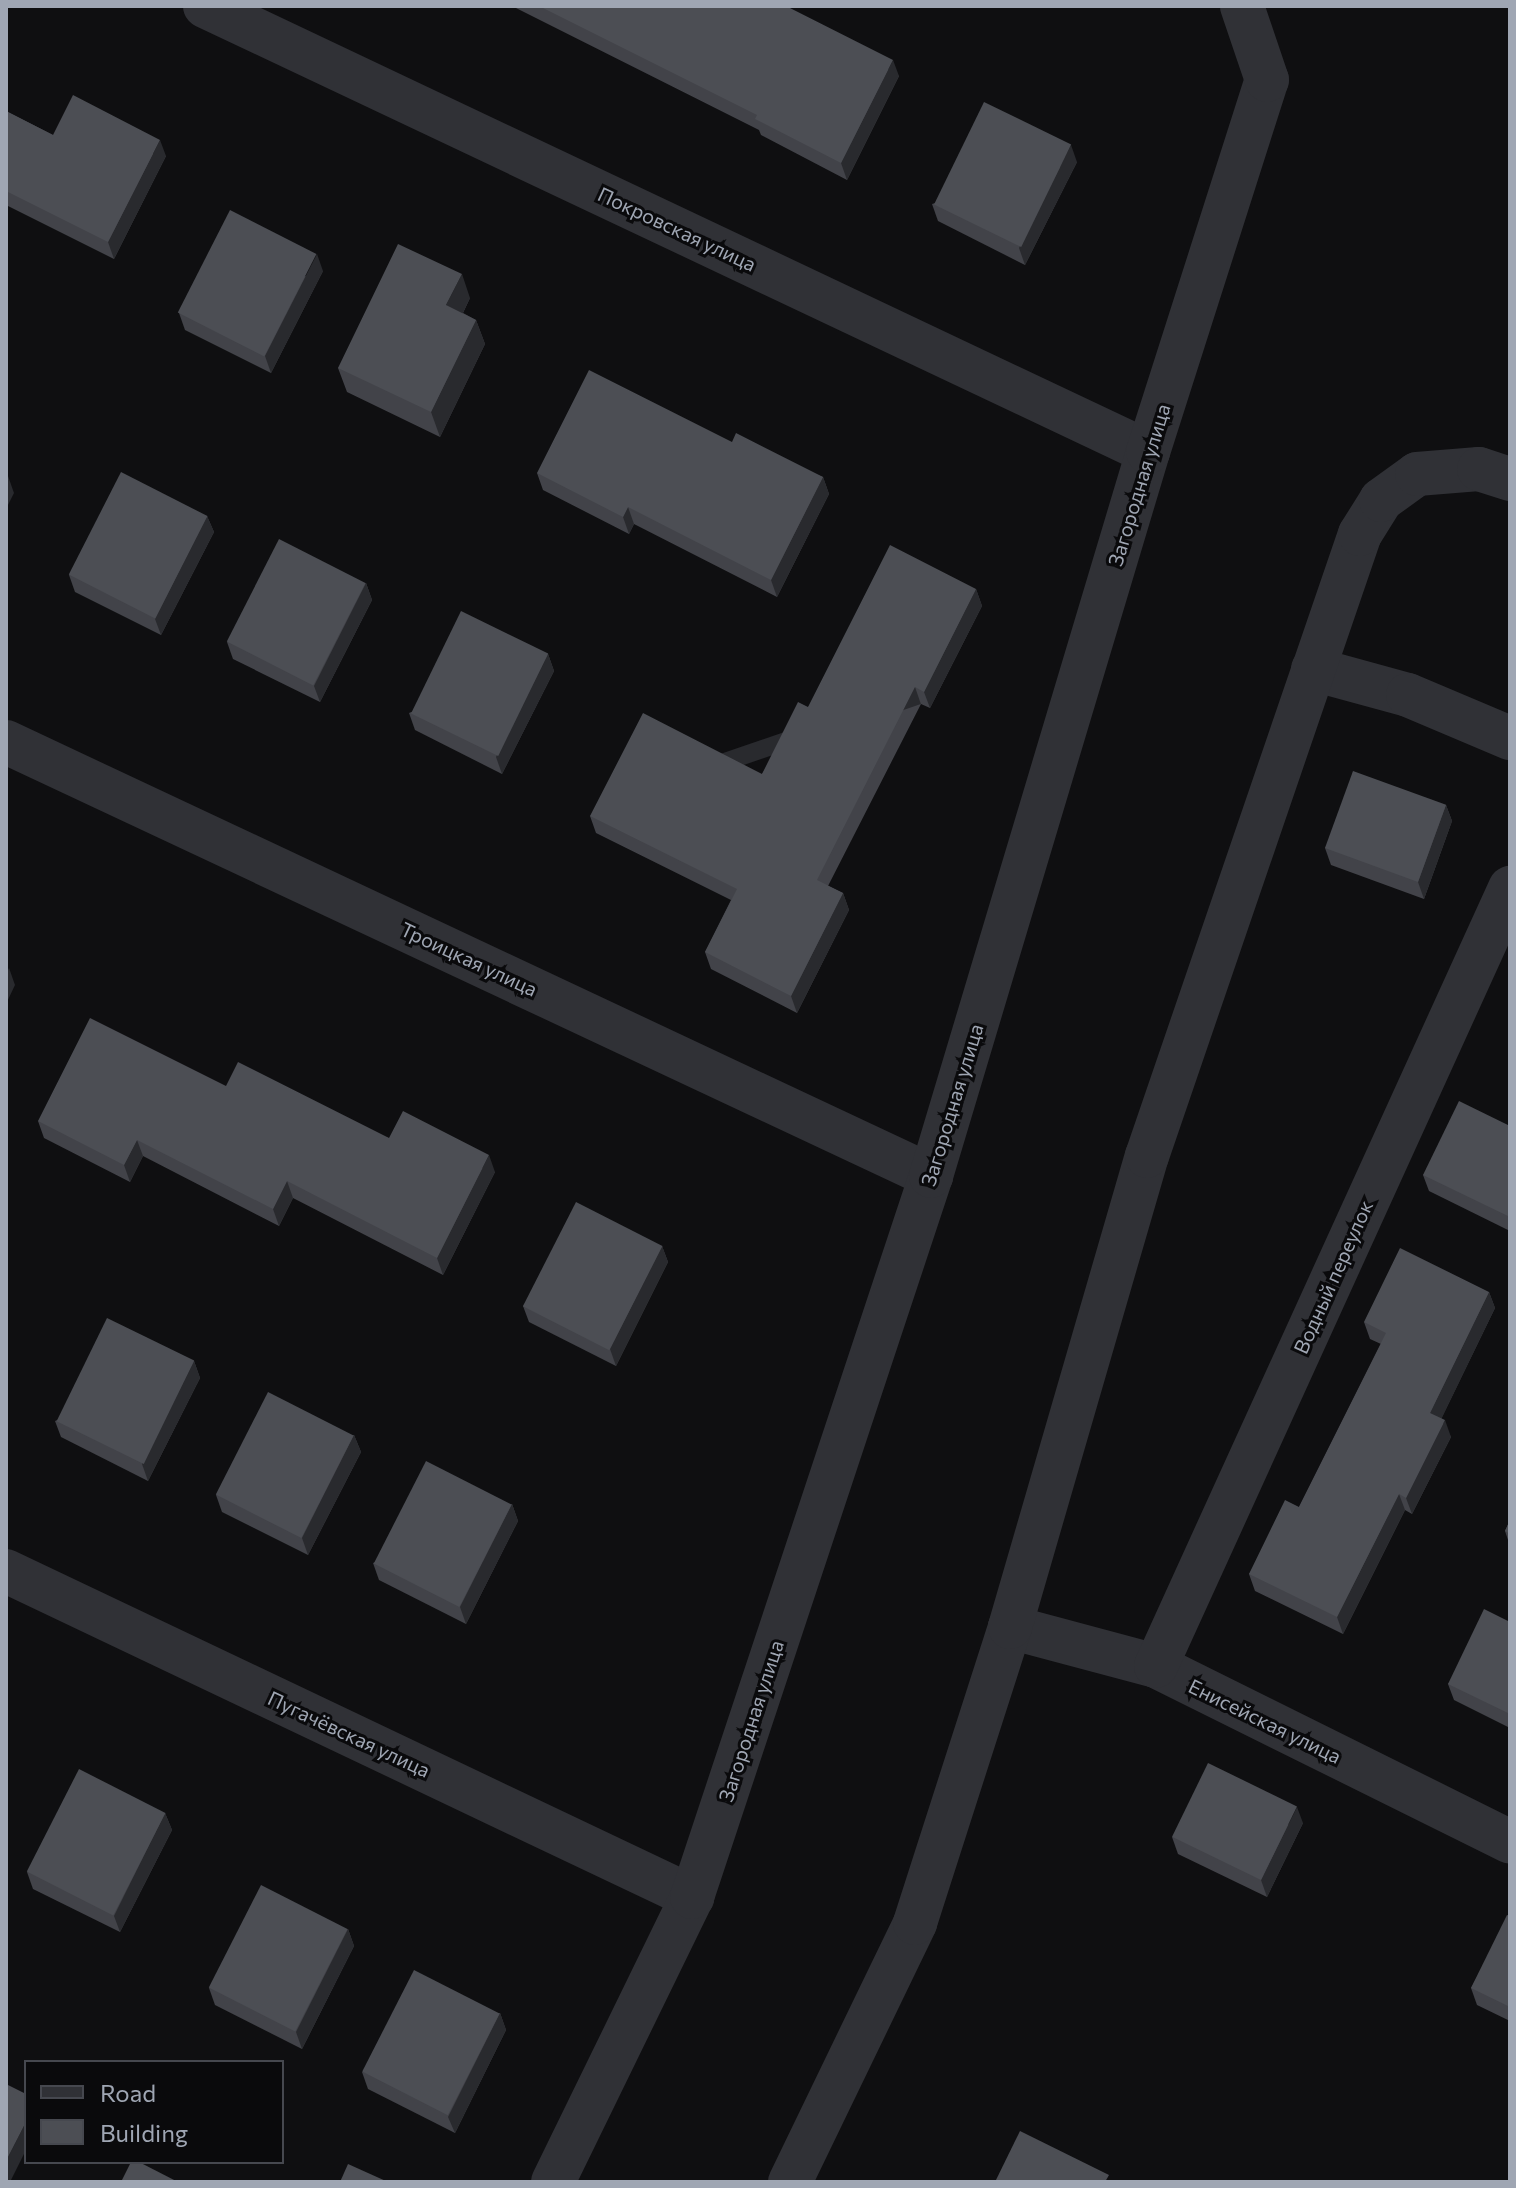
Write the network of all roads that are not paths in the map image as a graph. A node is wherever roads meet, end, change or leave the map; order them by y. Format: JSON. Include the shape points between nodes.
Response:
{"nodes":[{"id":1,"x":205,"y":6,"type":"edge"},
{"id":2,"x":1242,"y":6,"type":"edge"},
{"id":3,"x":1148,"y":452,"type":"junction"},
{"id":4,"x":1510,"y":479,"type":"edge"},
{"id":5,"x":1313,"y":669,"type":"junction"},
{"id":6,"x":1510,"y":738,"type":"edge"},
{"id":7,"x":6,"y":742,"type":"edge"},
{"id":8,"x":1510,"y":888,"type":"edge"},
{"id":9,"x":931,"y":1176,"type":"junction"},
{"id":10,"x":6,"y":1571,"type":"edge"},
{"id":11,"x":1010,"y":1627,"type":"junction"},
{"id":12,"x":1156,"y":1666,"type":"junction"},
{"id":13,"x":1510,"y":1842,"type":"edge"},
{"id":14,"x":692,"y":1897,"type":"junction"},
{"id":15,"x":553,"y":2182,"type":"edge"},
{"id":16,"x":790,"y":2182,"type":"edge"}],
"edges":[{"from":1,"to":3,"type":"street","name":"Покровская улица"},
{"from":2,"to":3,"type":"street","name":"Загородная улица","via":[[1267,80]]},
{"from":3,"to":9,"type":"street","name":"Загородная улица"},
{"from":4,"to":5,"type":"street","via":[[1479,469],[1417,474],[1381,500],[1360,534]]},
{"from":5,"to":6,"type":"street","via":[[1408,695]]},
{"from":5,"to":11,"type":"street","via":[[1147,1156]]},
{"from":7,"to":9,"type":"street","name":"Троицкая улица"},
{"from":8,"to":12,"type":"street","name":"Водный переулок"},
{"from":9,"to":14,"type":"street","name":"Загородная улица"},
{"from":10,"to":14,"type":"street","name":"Пугачёвская улица"},
{"from":11,"to":12,"type":"street","name":"Енисейская улица"},
{"from":11,"to":16,"type":"street","via":[[915,1923]]},
{"from":12,"to":13,"type":"street","name":"Енисейская улица"},
{"from":14,"to":15,"type":"street","name":"Загородная улица"}]}
